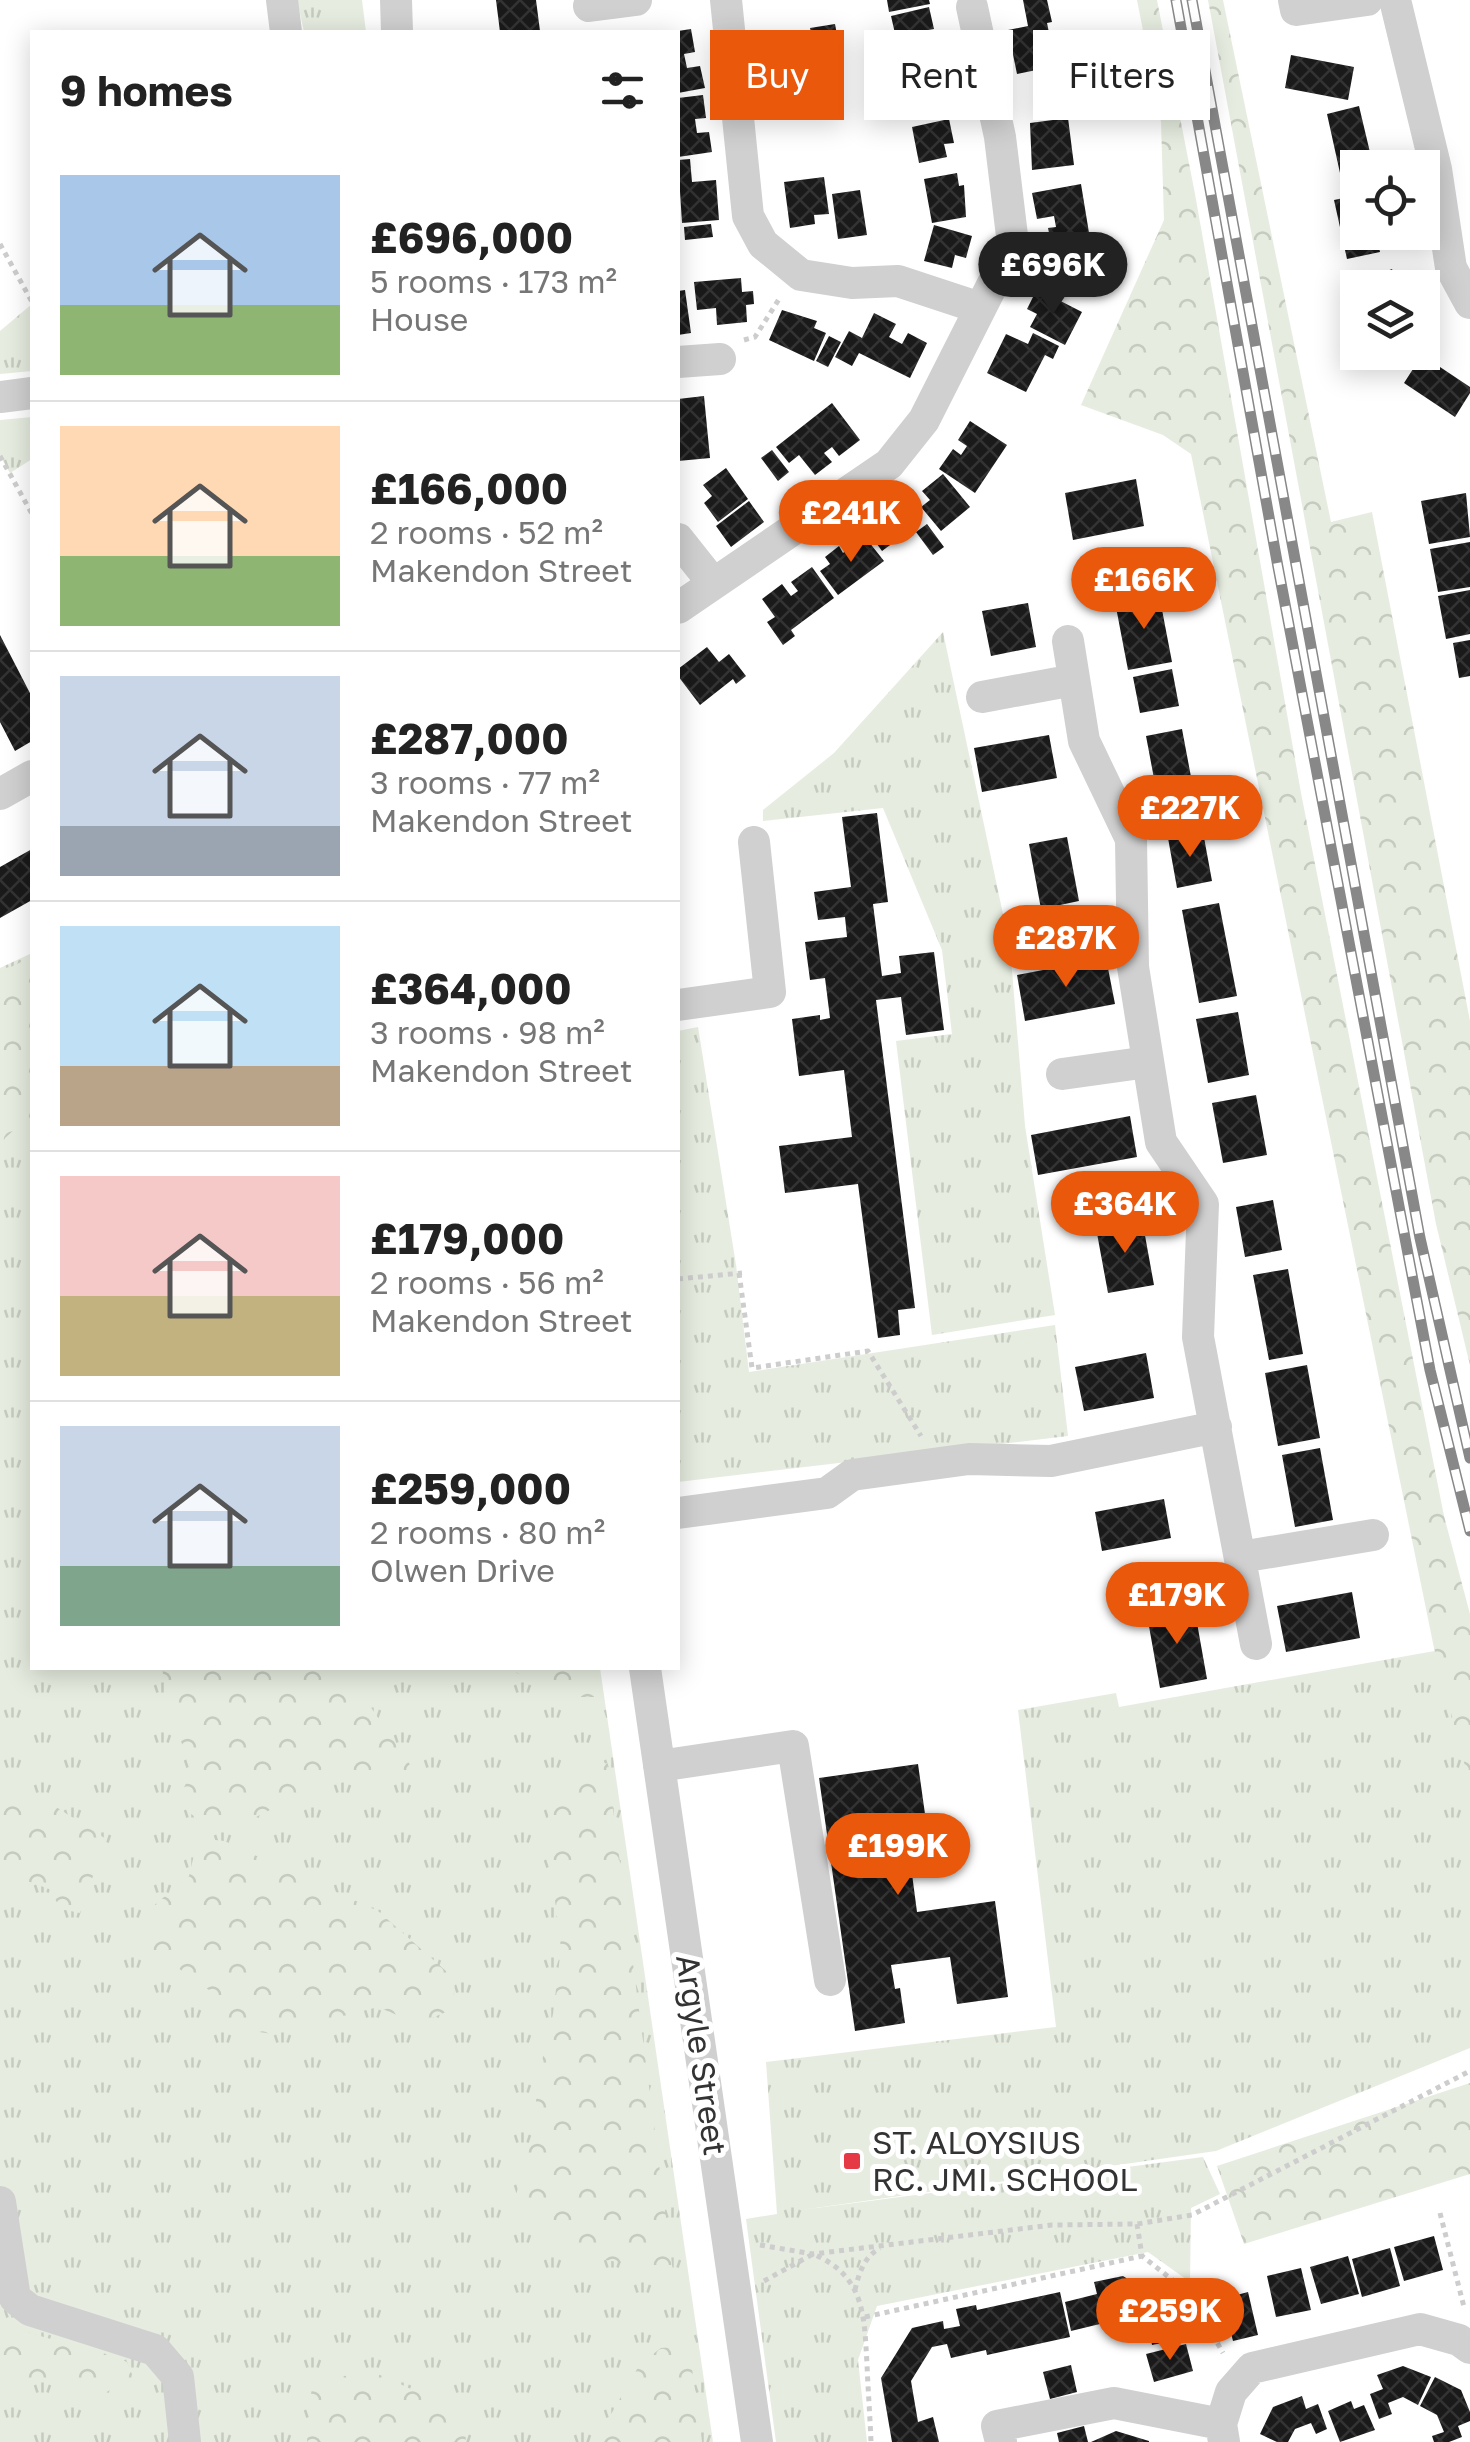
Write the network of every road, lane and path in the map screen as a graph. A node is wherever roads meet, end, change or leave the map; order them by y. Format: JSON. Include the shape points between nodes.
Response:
{"nodes":[{"id":1,"x":282,"y":0,"type":"edge"},
{"id":2,"x":396,"y":0,"type":"edge"},
{"id":3,"x":636,"y":0,"type":"edge"},
{"id":4,"x":726,"y":0,"type":"edge"},
{"id":5,"x":1294,"y":0,"type":"edge"},
{"id":6,"x":1367,"y":0,"type":"edge"},
{"id":7,"x":1395,"y":0,"type":"edge"},
{"id":8,"x":972,"y":7,"type":"dead end"},
{"id":9,"x":589,"y":13,"type":"edge"},
{"id":10,"x":286,"y":30,"type":"edge"},
{"id":11,"x":397,"y":30,"type":"edge"},
{"id":12,"x":0,"y":244,"type":"edge"},
{"id":13,"x":782,"y":295,"type":"dead end"},
{"id":14,"x":30,"y":298,"type":"edge"},
{"id":15,"x":1470,"y":303,"type":"edge"},
{"id":16,"x":980,"y":308,"type":"junction"},
{"id":17,"x":720,"y":358,"type":"joint"},
{"id":18,"x":680,"y":362,"type":"edge"},
{"id":19,"x":30,"y":393,"type":"edge"},
{"id":20,"x":0,"y":397,"type":"edge"},
{"id":21,"x":0,"y":456,"type":"edge"},
{"id":22,"x":30,"y":510,"type":"edge"},
{"id":23,"x":680,"y":541,"type":"edge"},
{"id":24,"x":713,"y":583,"type":"junction"},
{"id":25,"x":680,"y":607,"type":"edge"},
{"id":26,"x":1068,"y":641,"type":"dead end"},
{"id":27,"x":1074,"y":680,"type":"junction"},
{"id":28,"x":982,"y":697,"type":"dead end"},
{"id":29,"x":30,"y":777,"type":"edge"},
{"id":30,"x":0,"y":794,"type":"edge"},
{"id":31,"x":754,"y":842,"type":"dead end"},
{"id":32,"x":680,"y":1005,"type":"edge"},
{"id":33,"x":1148,"y":1062,"type":"junction"},
{"id":34,"x":1062,"y":1074,"type":"dead end"},
{"id":35,"x":680,"y":1279,"type":"edge"},
{"id":36,"x":1216,"y":1427,"type":"junction"},
{"id":37,"x":938,"y":1463,"type":"junction"},
{"id":38,"x":680,"y":1513,"type":"edge"},
{"id":39,"x":1373,"y":1535,"type":"dead end"},
{"id":40,"x":1241,"y":1557,"type":"junction"},
{"id":41,"x":1256,"y":1644,"type":"dead end"},
{"id":42,"x":645,"y":1670,"type":"edge"},
{"id":43,"x":660,"y":1766,"type":"junction"},
{"id":44,"x":830,"y":1980,"type":"dead end"},
{"id":45,"x":1470,"y":2071,"type":"edge"},
{"id":46,"x":0,"y":2202,"type":"edge"},
{"id":47,"x":1440,"y":2213,"type":"dead end"},
{"id":48,"x":1137,"y":2224,"type":"junction"},
{"id":49,"x":728,"y":2239,"type":"junction"},
{"id":50,"x":883,"y":2246,"type":"junction"},
{"id":51,"x":812,"y":2254,"type":"junction"},
{"id":52,"x":1142,"y":2256,"type":"junction"},
{"id":53,"x":855,"y":2290,"type":"junction"},
{"id":54,"x":736,"y":2296,"type":"junction"},
{"id":55,"x":865,"y":2317,"type":"junction"},
{"id":56,"x":1465,"y":2344,"type":"edge"},
{"id":57,"x":1240,"y":2382,"type":"junction"},
{"id":58,"x":1222,"y":2433,"type":"edge"},
{"id":59,"x":184,"y":2442,"type":"edge"},
{"id":60,"x":757,"y":2442,"type":"edge"},
{"id":61,"x":871,"y":2442,"type":"edge"},
{"id":62,"x":1000,"y":2442,"type":"edge"}],
"edges":[{"from":1,"to":10,"type":"street"},
{"from":2,"to":11,"type":"street"},
{"from":3,"to":9,"type":"street"},
{"from":4,"to":16,"type":"street","via":[[748,216],[763,244],[801,275],[898,281]]},
{"from":5,"to":6,"type":"street","via":[[1296,10]]},
{"from":7,"to":15,"type":"street","via":[[1436,168],[1452,268]]},
{"from":8,"to":16,"type":"street","via":[[1000,136],[1013,244]]},
{"from":12,"to":14,"type":"path"},
{"from":13,"to":17,"type":"path","via":[[755,336],[719,346]]},
{"from":16,"to":24,"type":"street","via":[[924,420],[888,464]]},
{"from":17,"to":18,"type":"street"},
{"from":19,"to":20,"type":"street"},
{"from":21,"to":22,"type":"path"},
{"from":23,"to":24,"type":"street"},
{"from":24,"to":25,"type":"street"},
{"from":26,"to":27,"type":"street"},
{"from":27,"to":28,"type":"street"},
{"from":27,"to":33,"type":"street","via":[[1084,741],[1131,840],[1133,967]]},
{"from":29,"to":30,"type":"street"},
{"from":31,"to":32,"type":"street","via":[[770,992]]},
{"from":33,"to":34,"type":"street"},
{"from":33,"to":36,"type":"street","via":[[1161,1142],[1203,1204],[1198,1338]]},
{"from":35,"to":37,"type":"path","via":[[740,1273],[752,1368],[868,1352]]},
{"from":36,"to":37,"type":"street","via":[[1052,1461]]},
{"from":36,"to":40,"type":"street"},
{"from":37,"to":38,"type":"street","via":[[852,1475],[827,1493]]},
{"from":39,"to":40,"type":"street"},
{"from":40,"to":41,"type":"street"},
{"from":42,"to":43,"type":"street","name":"Argyle Street"},
{"from":43,"to":44,"type":"street","via":[[793,1746]]},
{"from":43,"to":49,"type":"street","name":"Argyle Street"},
{"from":45,"to":48,"type":"path","via":[[1192,2215]]},
{"from":46,"to":59,"type":"street","via":[[15,2298],[30,2310],[156,2350],[178,2377]]},
{"from":47,"to":56,"type":"path","via":[[1466,2317]]},
{"from":48,"to":50,"type":"path","via":[[1052,2225]]},
{"from":48,"to":52,"type":"path"},
{"from":49,"to":51,"type":"path"},
{"from":49,"to":54,"type":"street","name":"Argyle Street"},
{"from":50,"to":51,"type":"path"},
{"from":50,"to":53,"type":"path","via":[[870,2253]]},
{"from":51,"to":53,"type":"path","via":[[833,2262]]},
{"from":51,"to":54,"type":"path"},
{"from":52,"to":55,"type":"path"},
{"from":52,"to":57,"type":"path","via":[[1189,2293]]},
{"from":53,"to":55,"type":"path"},
{"from":54,"to":60,"type":"street","name":"Argyle Street"},
{"from":55,"to":61,"type":"path"},
{"from":56,"to":57,"type":"street","via":[[1420,2329],[1252,2368]]},
{"from":57,"to":58,"type":"street","via":[[1231,2392]]},
{"from":58,"to":62,"type":"street","via":[[1114,2403],[997,2426]]}]}
